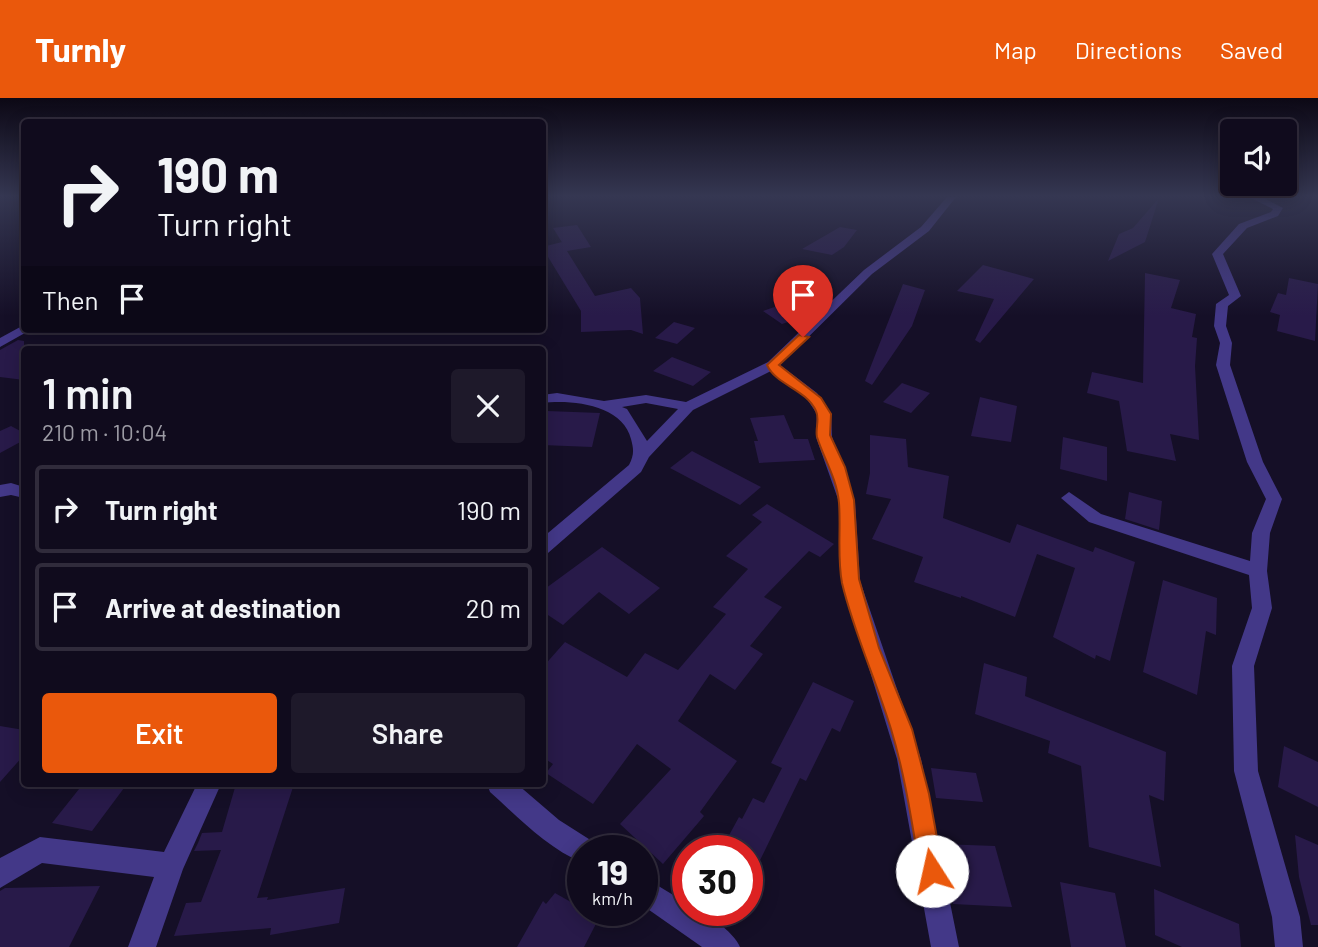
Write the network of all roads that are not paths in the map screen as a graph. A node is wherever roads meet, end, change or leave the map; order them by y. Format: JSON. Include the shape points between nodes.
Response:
{"nodes":[{"id":1,"x":915,"y":237,"type":"edge"},
{"id":2,"x":1233,"y":237,"type":"edge"},
{"id":3,"x":21,"y":332,"type":"edge"},
{"id":4,"x":0,"y":342,"type":"edge"},
{"id":5,"x":773,"y":365,"type":"junction"},
{"id":6,"x":546,"y":398,"type":"edge"},
{"id":7,"x":604,"y":405,"type":"junction"},
{"id":8,"x":688,"y":407,"type":"junction"},
{"id":9,"x":642,"y":455,"type":"junction"},
{"id":10,"x":0,"y":491,"type":"edge"},
{"id":11,"x":21,"y":492,"type":"edge"},
{"id":12,"x":1069,"y":498,"type":"dead end"},
{"id":13,"x":546,"y":545,"type":"edge"},
{"id":14,"x":1258,"y":571,"type":"junction"},
{"id":15,"x":208,"y":787,"type":"edge"},
{"id":16,"x":502,"y":787,"type":"edge"},
{"id":17,"x":567,"y":840,"type":"edge"},
{"id":18,"x":171,"y":866,"type":"junction"},
{"id":19,"x":0,"y":875,"type":"edge"},
{"id":20,"x":658,"y":900,"type":"edge"},
{"id":21,"x":142,"y":947,"type":"edge"},
{"id":22,"x":726,"y":947,"type":"edge"},
{"id":23,"x":945,"y":947,"type":"edge"},
{"id":24,"x":1289,"y":947,"type":"edge"}],
"edges":[{"from":1,"to":5,"type":"street","via":[[868,272]]},
{"from":2,"to":14,"type":"street","via":[[1217,254],[1235,296],[1222,304],[1223,365],[1255,462],[1274,499],[1261,533]]},
{"from":3,"to":4,"type":"street"},
{"from":5,"to":8,"type":"street"},
{"from":5,"to":23,"type":"street","via":[[817,401],[825,414],[823,435],[846,500],[850,579],[918,794]]},
{"from":6,"to":7,"type":"street"},
{"from":7,"to":8,"type":"street","via":[[646,399]]},
{"from":7,"to":9,"type":"street","via":[[622,412],[638,435]]},
{"from":8,"to":9,"type":"street"},
{"from":9,"to":13,"type":"street","via":[[635,468]]},
{"from":10,"to":11,"type":"street"},
{"from":12,"to":14,"type":"street","via":[[1095,518]]},
{"from":14,"to":24,"type":"street","via":[[1262,608],[1243,666],[1246,771],[1286,917]]},
{"from":15,"to":18,"type":"street"},
{"from":16,"to":17,"type":"street"},
{"from":18,"to":19,"type":"street","via":[[40,850]]},
{"from":18,"to":21,"type":"street"},
{"from":20,"to":22,"type":"street"}]}
